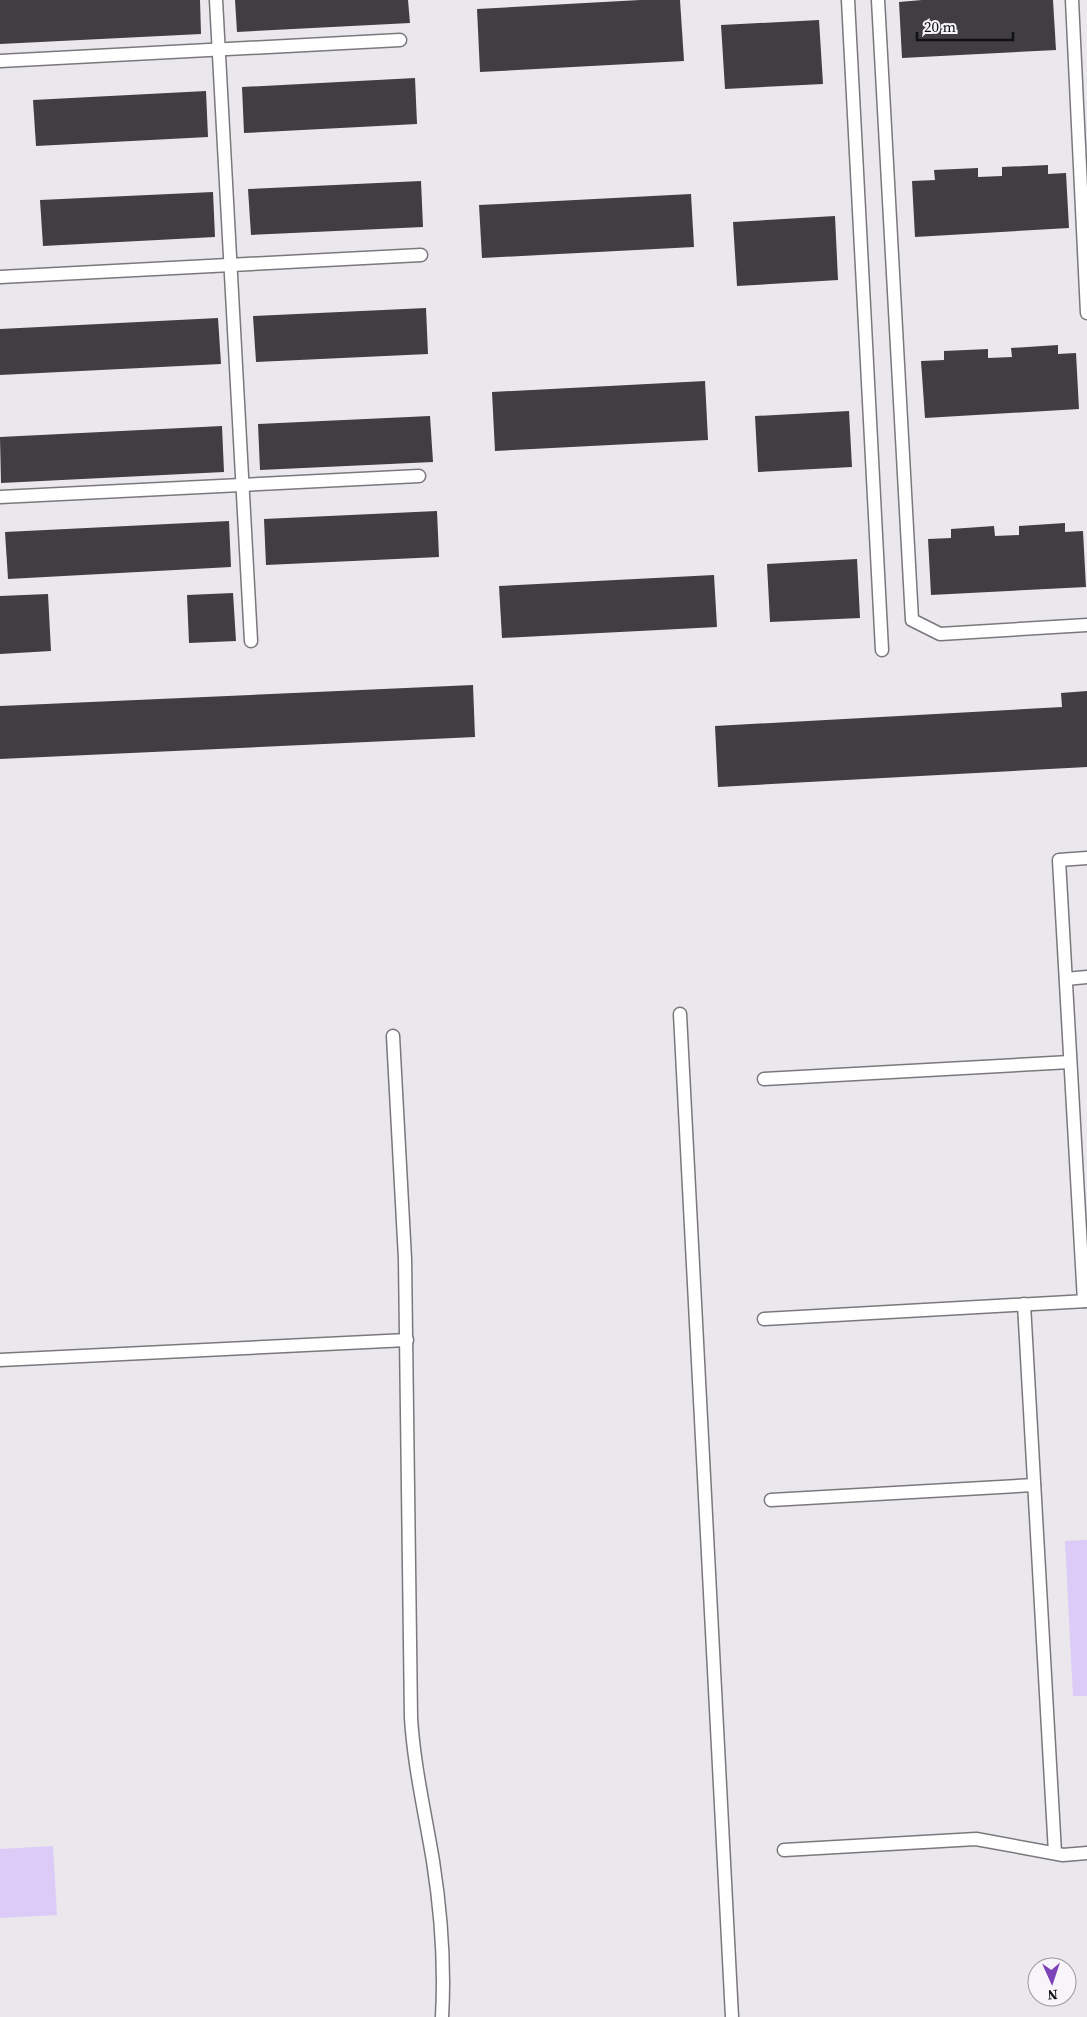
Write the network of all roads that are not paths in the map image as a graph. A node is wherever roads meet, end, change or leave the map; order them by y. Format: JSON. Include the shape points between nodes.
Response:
{"nodes":[{"id":1,"x":216,"y":0,"type":"edge"},
{"id":2,"x":848,"y":0,"type":"edge"},
{"id":3,"x":878,"y":0,"type":"edge"},
{"id":4,"x":1072,"y":0,"type":"edge"},
{"id":5,"x":400,"y":40,"type":"dead end"},
{"id":6,"x":218,"y":49,"type":"junction"},
{"id":7,"x":0,"y":61,"type":"edge"},
{"id":8,"x":421,"y":255,"type":"dead end"},
{"id":9,"x":230,"y":265,"type":"junction"},
{"id":10,"x":0,"y":276,"type":"edge"},
{"id":11,"x":1087,"y":313,"type":"edge"},
{"id":12,"x":419,"y":476,"type":"dead end"},
{"id":13,"x":243,"y":484,"type":"junction"},
{"id":14,"x":0,"y":496,"type":"edge"},
{"id":15,"x":1087,"y":625,"type":"edge"},
{"id":16,"x":251,"y":642,"type":"dead end"},
{"id":17,"x":882,"y":650,"type":"dead end"},
{"id":18,"x":1087,"y":858,"type":"edge"},
{"id":19,"x":1087,"y":978,"type":"edge"},
{"id":20,"x":1066,"y":979,"type":"junction"},
{"id":21,"x":680,"y":1014,"type":"dead end"},
{"id":22,"x":393,"y":1036,"type":"dead end"},
{"id":23,"x":1070,"y":1062,"type":"junction"},
{"id":24,"x":764,"y":1079,"type":"dead end"},
{"id":25,"x":1085,"y":1301,"type":"edge"},
{"id":26,"x":1024,"y":1304,"type":"junction"},
{"id":27,"x":764,"y":1319,"type":"dead end"},
{"id":28,"x":406,"y":1340,"type":"junction"},
{"id":29,"x":0,"y":1360,"type":"edge"},
{"id":30,"x":1034,"y":1485,"type":"junction"},
{"id":31,"x":771,"y":1500,"type":"dead end"},
{"id":32,"x":784,"y":1850,"type":"dead end"},
{"id":33,"x":1055,"y":1853,"type":"junction"},
{"id":34,"x":1087,"y":1853,"type":"edge"},
{"id":35,"x":442,"y":2017,"type":"edge"},
{"id":36,"x":732,"y":2017,"type":"edge"}],
"edges":[{"from":1,"to":6,"type":"lane"},
{"from":2,"to":17,"type":"lane"},
{"from":3,"to":15,"type":"lane","via":[[912,620],[940,634]]},
{"from":4,"to":11,"type":"lane"},
{"from":5,"to":6,"type":"lane"},
{"from":6,"to":7,"type":"lane"},
{"from":6,"to":9,"type":"lane"},
{"from":8,"to":9,"type":"lane"},
{"from":9,"to":10,"type":"lane"},
{"from":9,"to":13,"type":"lane"},
{"from":12,"to":13,"type":"lane"},
{"from":13,"to":14,"type":"lane"},
{"from":13,"to":16,"type":"lane"},
{"from":18,"to":20,"type":"lane","via":[[1059,860]]},
{"from":19,"to":20,"type":"lane"},
{"from":20,"to":23,"type":"lane"},
{"from":21,"to":36,"type":"lane"},
{"from":22,"to":28,"type":"lane"},
{"from":23,"to":24,"type":"lane"},
{"from":23,"to":25,"type":"lane"},
{"from":25,"to":26,"type":"lane"},
{"from":26,"to":27,"type":"lane"},
{"from":26,"to":30,"type":"lane"},
{"from":28,"to":29,"type":"lane"},
{"from":28,"to":35,"type":"lane","via":[[413,1742],[433,1862],[442,1942]]},
{"from":30,"to":31,"type":"lane"},
{"from":30,"to":33,"type":"lane"},
{"from":32,"to":33,"type":"lane","via":[[976,1839]]},
{"from":33,"to":34,"type":"lane"}]}
